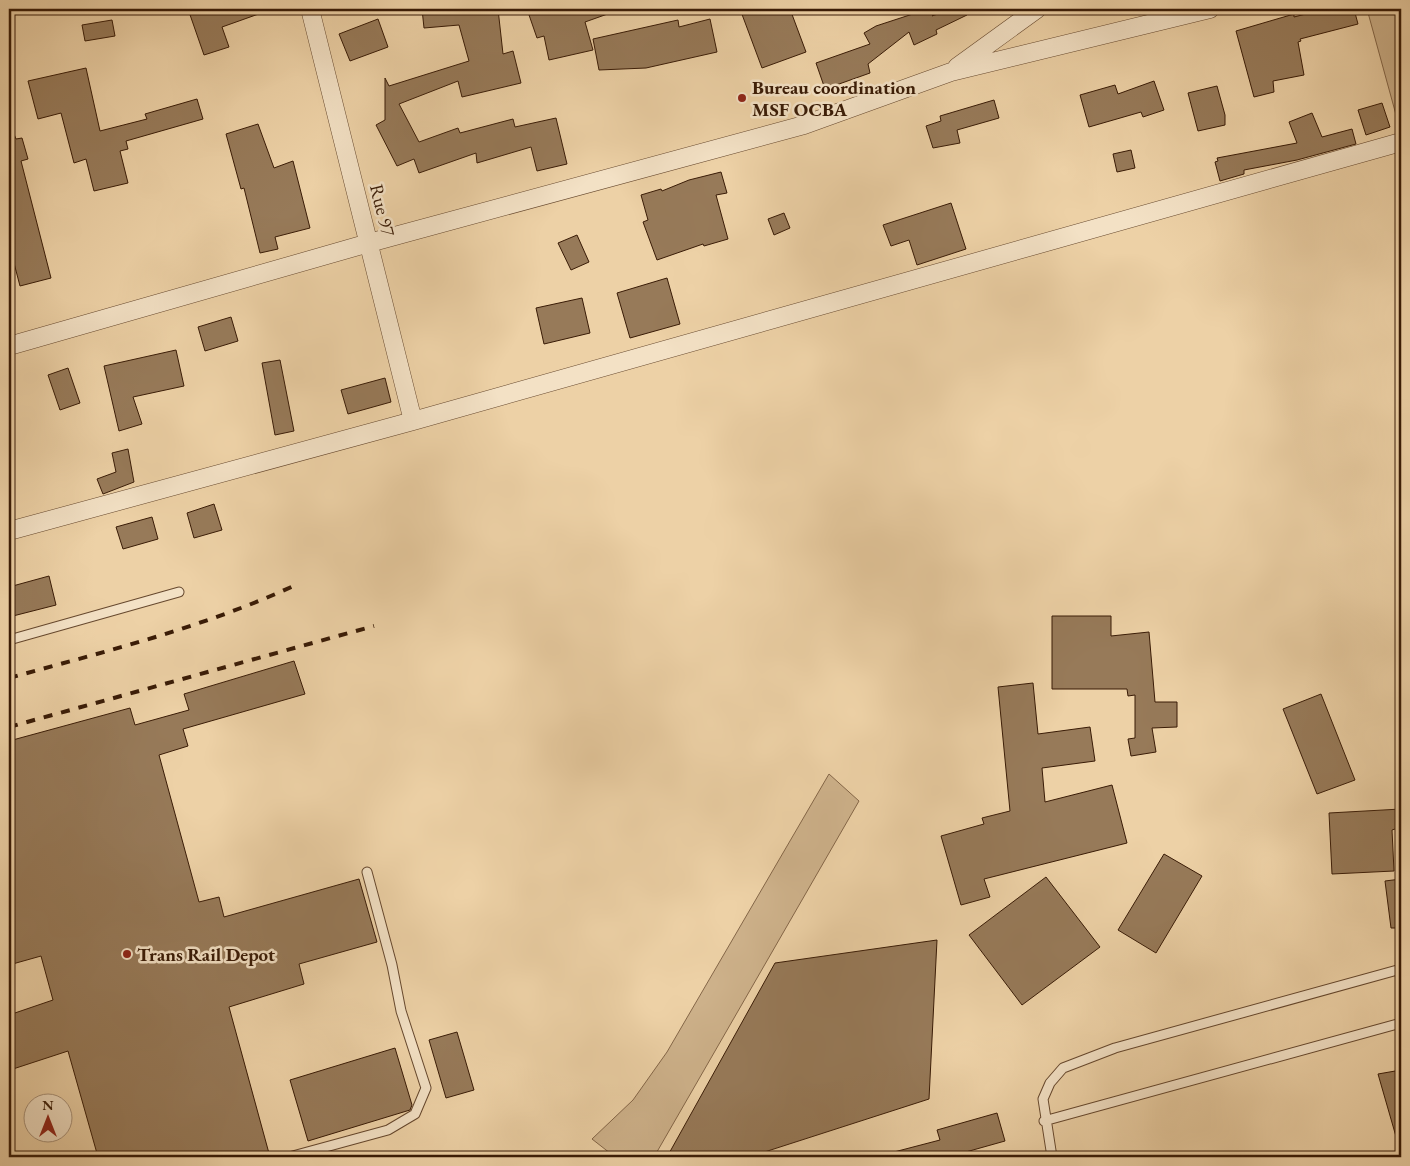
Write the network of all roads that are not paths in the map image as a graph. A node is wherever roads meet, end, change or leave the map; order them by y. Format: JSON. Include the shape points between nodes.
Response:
{"nodes":[{"id":1,"x":310,"y":9,"type":"edge"},
{"id":2,"x":1037,"y":9,"type":"edge"},
{"id":3,"x":1210,"y":9,"type":"edge"},
{"id":4,"x":951,"y":72,"type":"junction"},
{"id":5,"x":1401,"y":142,"type":"edge"},
{"id":6,"x":369,"y":244,"type":"junction"},
{"id":7,"x":9,"y":346,"type":"edge"},
{"id":8,"x":414,"y":421,"type":"junction"},
{"id":9,"x":9,"y":532,"type":"edge"},
{"id":10,"x":179,"y":592,"type":"dead end"},
{"id":11,"x":9,"y":640,"type":"edge"},
{"id":12,"x":367,"y":872,"type":"dead end"},
{"id":13,"x":1401,"y":968,"type":"edge"},
{"id":14,"x":1401,"y":1023,"type":"edge"},
{"id":15,"x":1044,"y":1121,"type":"junction"},
{"id":16,"x":289,"y":1157,"type":"edge"},
{"id":17,"x":1052,"y":1157,"type":"edge"}],
"edges":[{"from":1,"to":6,"type":"street","name":"Rue 97"},
{"from":2,"to":4,"type":"street"},
{"from":3,"to":4,"type":"street"},
{"from":4,"to":6,"type":"street","via":[[804,125]]},
{"from":5,"to":8,"type":"street"},
{"from":6,"to":7,"type":"street"},
{"from":6,"to":8,"type":"street","name":"Rue 97"},
{"from":8,"to":9,"type":"street"},
{"from":10,"to":11,"type":"lane"},
{"from":12,"to":16,"type":"lane","via":[[401,1011],[426,1088],[415,1114],[388,1130]]},
{"from":13,"to":15,"type":"lane","via":[[1115,1048],[1063,1068],[1050,1082],[1042,1099]]},
{"from":14,"to":15,"type":"lane"},
{"from":15,"to":17,"type":"lane"}]}
